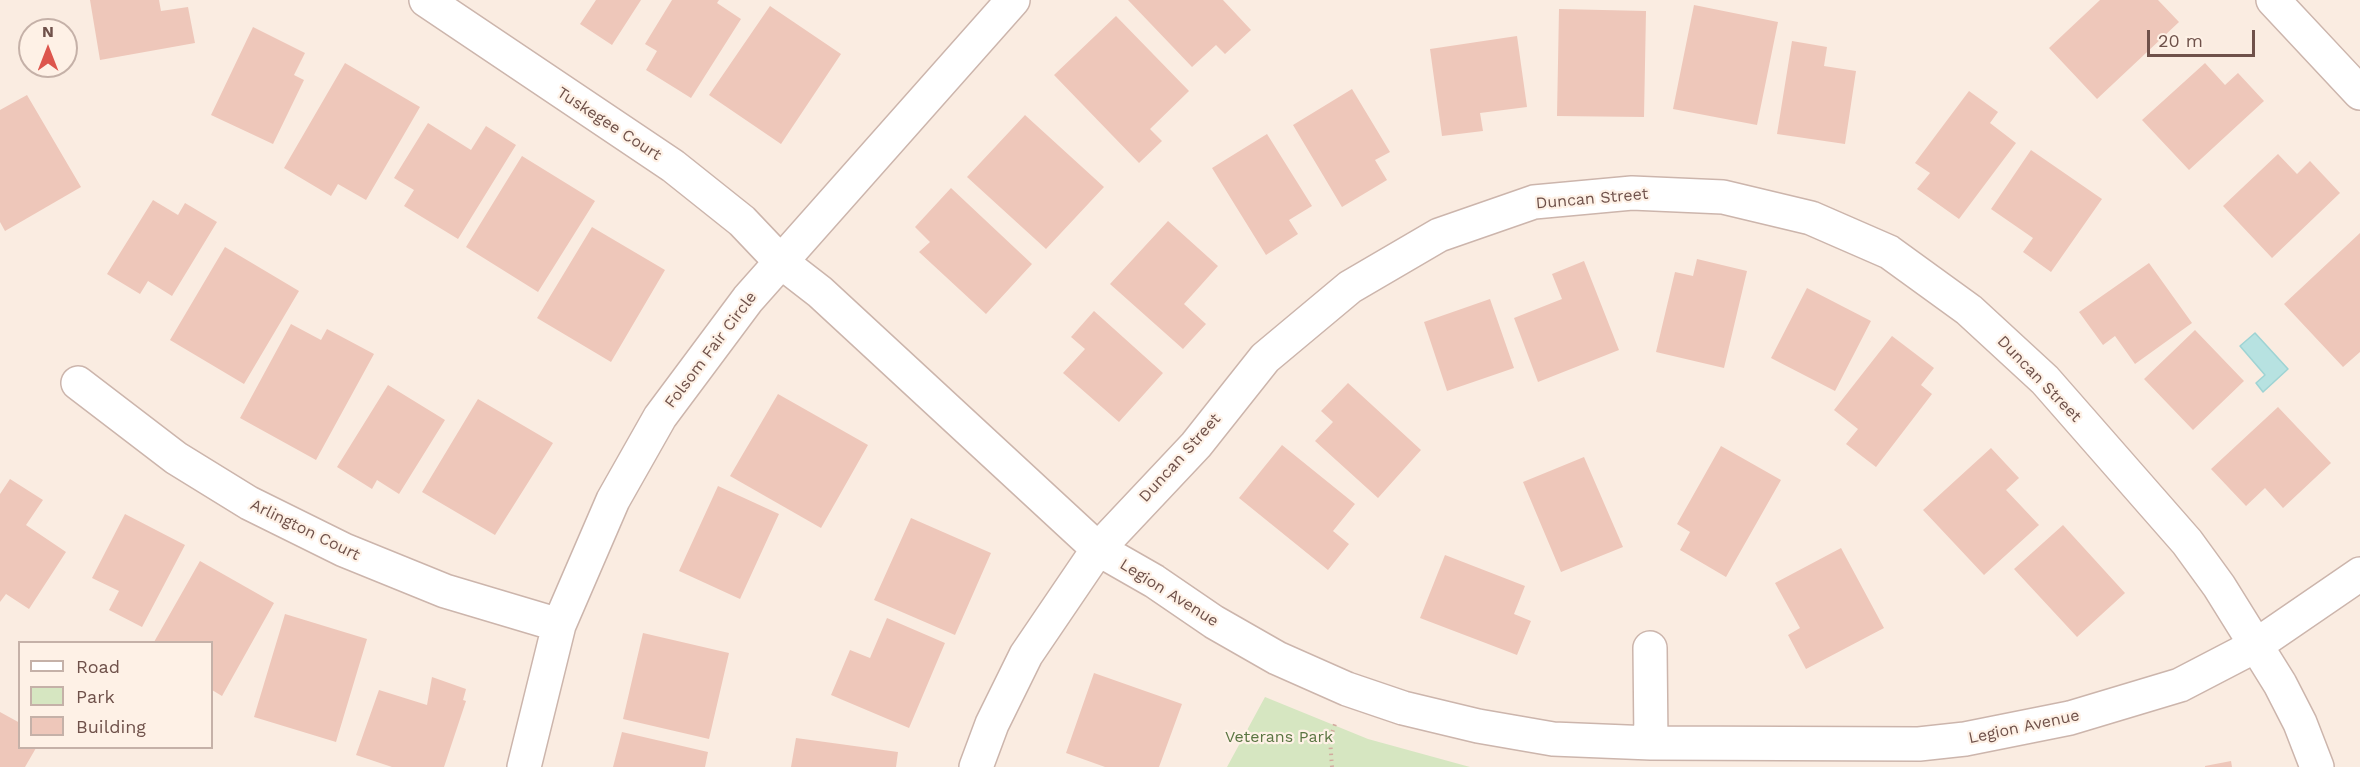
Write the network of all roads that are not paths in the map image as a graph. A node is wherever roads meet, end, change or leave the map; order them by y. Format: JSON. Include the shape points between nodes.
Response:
{"nodes":[{"id":1,"x":426,"y":0,"type":"edge"},
{"id":2,"x":1013,"y":0,"type":"edge"},
{"id":3,"x":2273,"y":0,"type":"edge"},
{"id":4,"x":2360,"y":93,"type":"edge"},
{"id":5,"x":780,"y":261,"type":"junction"},
{"id":6,"x":78,"y":383,"type":"dead end"},
{"id":7,"x":1098,"y":549,"type":"junction"},
{"id":8,"x":2360,"y":574,"type":"edge"},
{"id":9,"x":559,"y":625,"type":"junction"},
{"id":10,"x":2255,"y":646,"type":"junction"},
{"id":11,"x":1650,"y":648,"type":"dead end"},
{"id":12,"x":1651,"y":743,"type":"junction"},
{"id":13,"x":524,"y":767,"type":"edge"},
{"id":14,"x":976,"y":767,"type":"edge"},
{"id":15,"x":2317,"y":767,"type":"edge"}],
"edges":[{"from":1,"to":5,"type":"street","name":"Tuskegee Court","via":[[673,166],[742,221]]},
{"from":2,"to":5,"type":"street","name":"Folsom Fair Circle"},
{"from":3,"to":4,"type":"street"},
{"from":5,"to":7,"type":"street","name":"Legion Avenue","via":[[820,292]]},
{"from":5,"to":9,"type":"street","name":"Folsom Fair Circle","via":[[660,417],[613,500]]},
{"from":6,"to":9,"type":"street","name":"Arlington Court","via":[[176,458],[249,503],[344,550],[445,591]]},
{"from":7,"to":10,"type":"street","name":"Duncan Street","via":[[1196,445],[1265,358],[1350,287],[1439,235],[1534,202],[1632,193],[1723,197],[1811,218],[1889,252],[1969,310],[2045,380],[2187,542]]},
{"from":7,"to":12,"type":"street","name":"Legion Avenue","via":[[1277,658],[1347,689],[1403,708],[1478,726],[1552,739]]},
{"from":7,"to":14,"type":"street","name":"Duncan Street","via":[[1026,655]]},
{"from":8,"to":10,"type":"street","name":"Legion Avenue"},
{"from":9,"to":13,"type":"street","name":"Folsom Fair Circle"},
{"from":10,"to":12,"type":"street","name":"Legion Avenue","via":[[2180,685],[2070,718],[1965,739],[1919,744]]},
{"from":10,"to":15,"type":"street","name":"Duncan Street","via":[[2300,723]]},
{"from":11,"to":12,"type":"street"}]}
